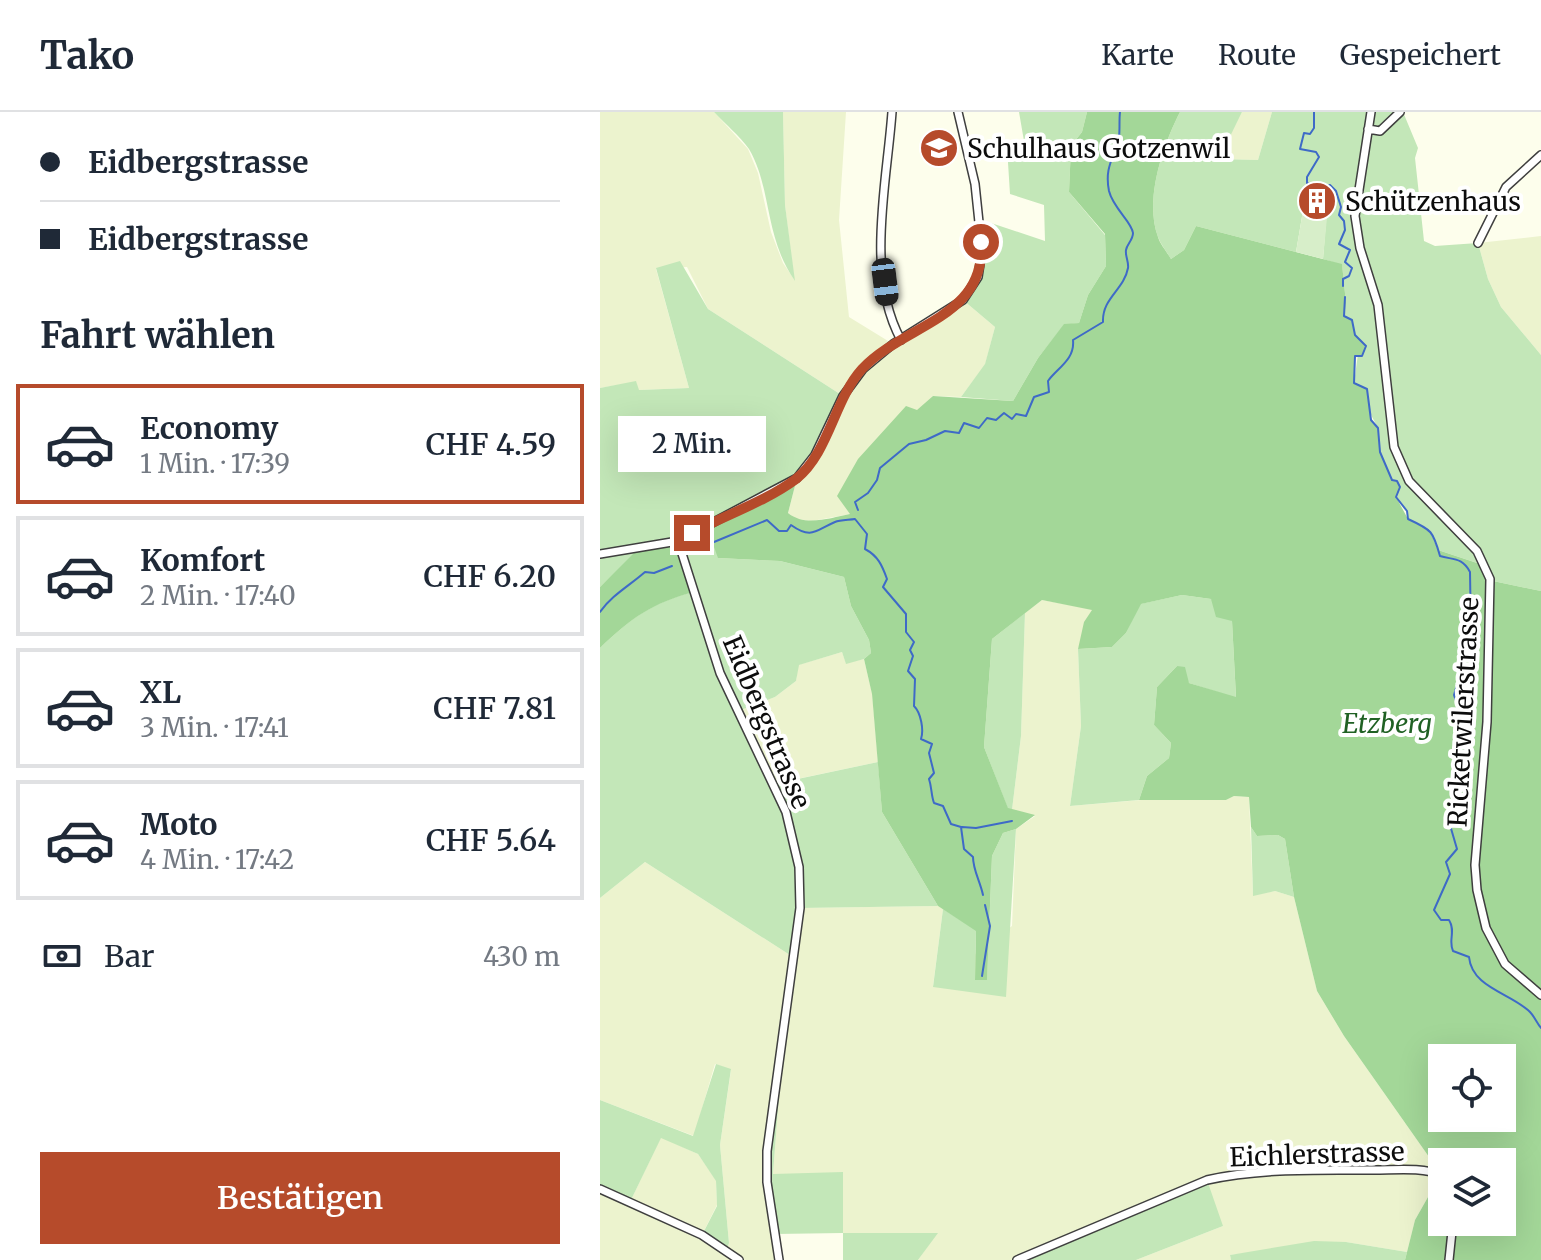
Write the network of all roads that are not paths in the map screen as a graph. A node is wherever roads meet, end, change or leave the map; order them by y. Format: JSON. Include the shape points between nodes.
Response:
{"nodes":[{"id":1,"x":892,"y":112,"type":"edge"},
{"id":2,"x":958,"y":112,"type":"edge"},
{"id":3,"x":1371,"y":112,"type":"edge"},
{"id":4,"x":1400,"y":112,"type":"edge"},
{"id":5,"x":1368,"y":129,"type":"junction"},
{"id":6,"x":1541,"y":155,"type":"edge"},
{"id":7,"x":1478,"y":243,"type":"dead end"},
{"id":8,"x":901,"y":340,"type":"junction"},
{"id":9,"x":678,"y":541,"type":"junction"},
{"id":10,"x":600,"y":554,"type":"edge"},
{"id":11,"x":1541,"y":995,"type":"edge"},
{"id":12,"x":1428,"y":1171,"type":"edge"},
{"id":13,"x":600,"y":1189,"type":"edge"},
{"id":14,"x":1452,"y":1236,"type":"edge"},
{"id":15,"x":739,"y":1260,"type":"edge"},
{"id":16,"x":779,"y":1260,"type":"edge"},
{"id":17,"x":1017,"y":1260,"type":"edge"},
{"id":18,"x":1449,"y":1260,"type":"edge"}],
"edges":[{"from":1,"to":8,"type":"street","via":[[881,250],[888,310]]},
{"from":2,"to":8,"type":"street","via":[[975,184],[980,268],[963,300]]},
{"from":3,"to":5,"type":"street","name":"Ricketwilerstrasse"},
{"from":4,"to":5,"type":"street","via":[[1380,131]]},
{"from":5,"to":11,"type":"street","name":"Ricketwilerstrasse","via":[[1355,216],[1378,305],[1394,447],[1409,481],[1477,551],[1490,579],[1477,890],[1486,928],[1505,964]]},
{"from":6,"to":7,"type":"street","via":[[1506,187]]},
{"from":8,"to":9,"type":"street","via":[[863,369],[797,478]]},
{"from":9,"to":10,"type":"street"},
{"from":9,"to":16,"type":"street","name":"Eidbergstrasse","via":[[720,673],[786,812],[799,867],[800,908],[767,1151]]},
{"from":12,"to":17,"type":"street","name":"Eichlerstrasse","via":[[1234,1174],[1207,1180]]},
{"from":13,"to":15,"type":"street","via":[[702,1235]]},
{"from":14,"to":18,"type":"street"}]}
